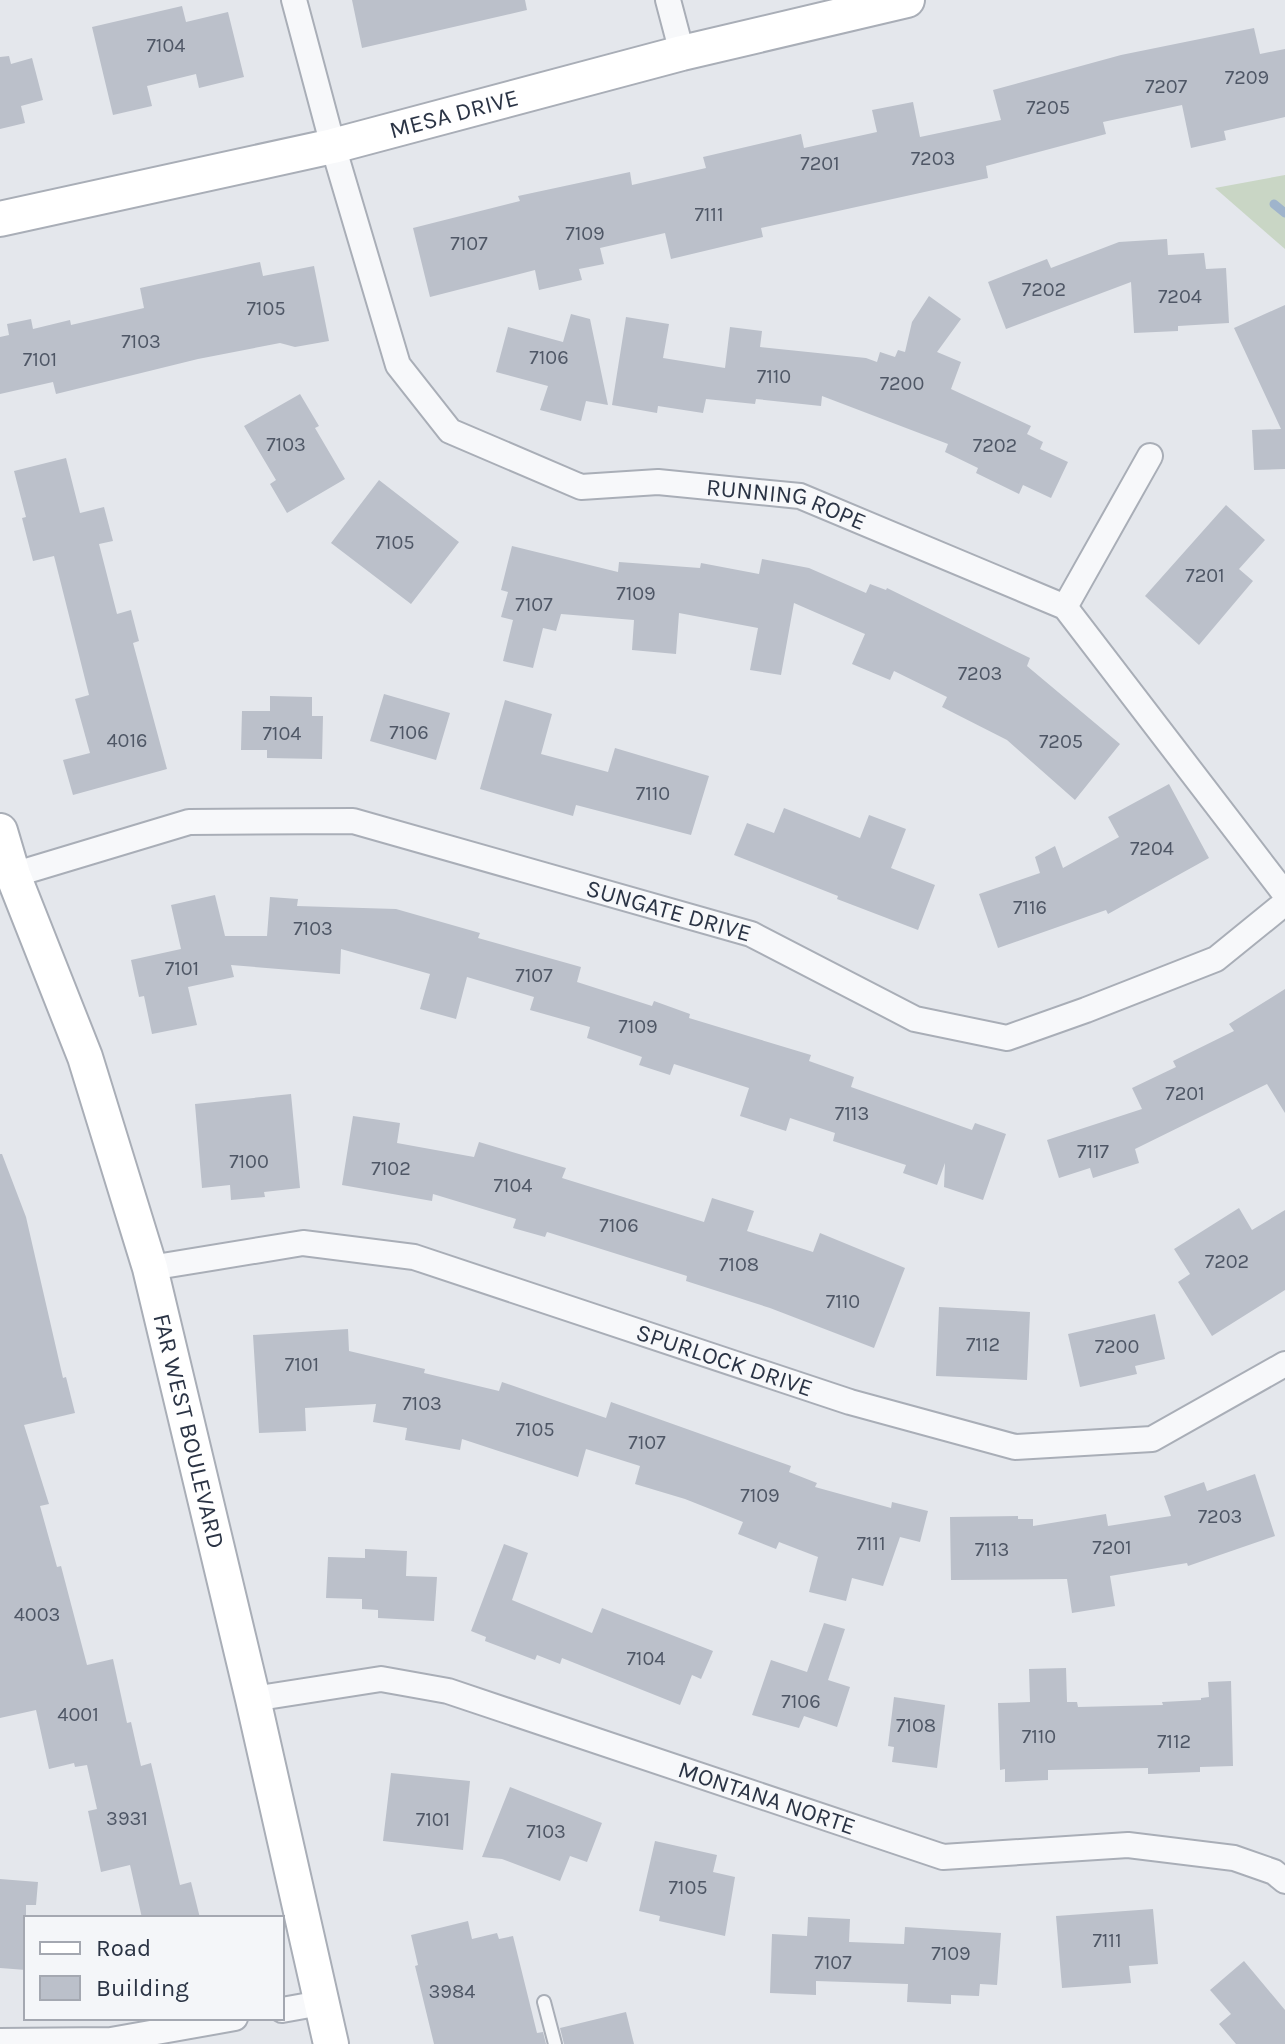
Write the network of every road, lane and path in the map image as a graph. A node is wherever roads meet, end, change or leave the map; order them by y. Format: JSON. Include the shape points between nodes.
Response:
{"nodes":[{"id":1,"x":294,"y":0,"type":"edge"},
{"id":2,"x":668,"y":0,"type":"edge"},
{"id":3,"x":907,"y":0,"type":"edge"},
{"id":4,"x":682,"y":53,"type":"junction"},
{"id":5,"x":333,"y":146,"type":"junction"},
{"id":6,"x":0,"y":219,"type":"edge"},
{"id":7,"x":1150,"y":456,"type":"dead end"},
{"id":8,"x":1065,"y":607,"type":"junction"},
{"id":9,"x":0,"y":831,"type":"edge"},
{"id":10,"x":13,"y":875,"type":"junction"},
{"id":11,"x":1285,"y":894,"type":"edge"},
{"id":12,"x":1285,"y":903,"type":"edge"},
{"id":13,"x":150,"y":1268,"type":"junction"},
{"id":14,"x":1285,"y":1364,"type":"edge"},
{"id":15,"x":253,"y":1699,"type":"junction"},
{"id":16,"x":1285,"y":1881,"type":"edge"},
{"id":17,"x":544,"y":2002,"type":"dead end"},
{"id":18,"x":321,"y":2003,"type":"junction"},
{"id":19,"x":284,"y":2010,"type":"edge"},
{"id":20,"x":224,"y":2020,"type":"edge"},
{"id":21,"x":0,"y":2041,"type":"edge"},
{"id":22,"x":331,"y":2044,"type":"edge"},
{"id":23,"x":555,"y":2044,"type":"edge"}],
"edges":[{"from":1,"to":5,"type":"street","name":"RUNNING ROPE"},
{"from":2,"to":4,"type":"street"},
{"from":3,"to":4,"type":"street","name":"MESA DRIVE"},
{"from":4,"to":5,"type":"street","name":"MESA DRIVE"},
{"from":5,"to":6,"type":"street","name":"MESA DRIVE"},
{"from":5,"to":8,"type":"street","name":"RUNNING ROPE","via":[[398,365],[450,431],[581,487],[658,482],[800,496]]},
{"from":7,"to":8,"type":"street"},
{"from":8,"to":11,"type":"street","name":"RUNNING ROPE"},
{"from":9,"to":10,"type":"street","name":"FAR WEST BOULEVARD"},
{"from":10,"to":12,"type":"street","name":"SUNGATE DRIVE","via":[[189,822],[353,821],[751,934],[915,1019],[1007,1038],[1216,959]]},
{"from":10,"to":13,"type":"street","name":"FAR WEST BOULEVARD","via":[[85,1057]]},
{"from":13,"to":14,"type":"street","name":"SPURLOCK DRIVE","via":[[303,1243],[414,1257],[850,1402],[1015,1447],[1152,1439]]},
{"from":13,"to":15,"type":"street","name":"FAR WEST BOULEVARD"},
{"from":15,"to":16,"type":"street","name":"MONTANA NORTE","via":[[381,1679],[448,1691],[943,1857],[1128,1845],[1234,1858]]},
{"from":15,"to":18,"type":"street","name":"FAR WEST BOULEVARD"},
{"from":17,"to":23,"type":"lane"},
{"from":18,"to":19,"type":"street"},
{"from":18,"to":22,"type":"street","name":"FAR WEST BOULEVARD"},
{"from":20,"to":21,"type":"street","via":[[111,2040]]}]}
